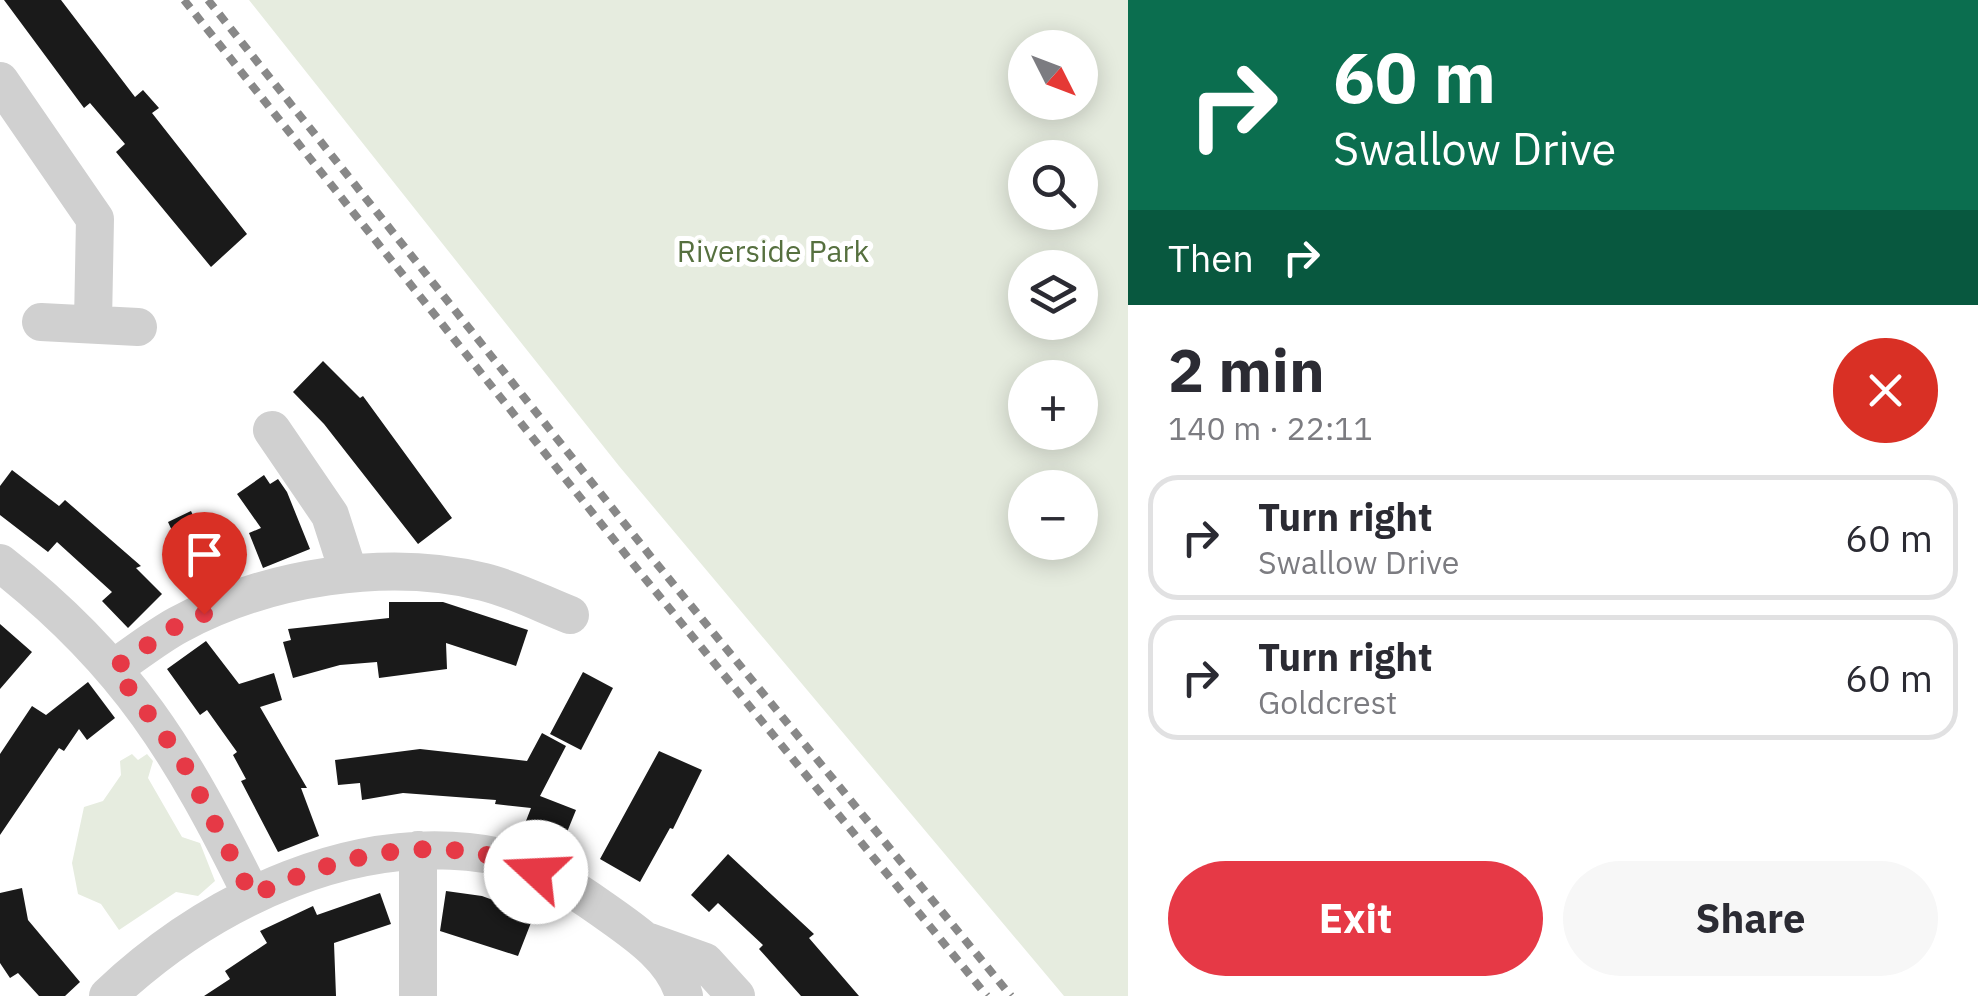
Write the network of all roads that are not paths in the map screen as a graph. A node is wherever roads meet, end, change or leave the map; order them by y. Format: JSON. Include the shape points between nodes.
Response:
{"nodes":[{"id":1,"x":0,"y":81,"type":"edge"},
{"id":2,"x":40,"y":322,"type":"dead end"},
{"id":3,"x":93,"y":322,"type":"junction"},
{"id":4,"x":138,"y":326,"type":"dead end"},
{"id":5,"x":272,"y":430,"type":"dead end"},
{"id":6,"x":0,"y":563,"type":"edge"},
{"id":7,"x":348,"y":574,"type":"junction"},
{"id":8,"x":570,"y":616,"type":"dead end"},
{"id":9,"x":114,"y":668,"type":"junction"},
{"id":10,"x":418,"y":850,"type":"junction"},
{"id":11,"x":252,"y":896,"type":"junction"},
{"id":12,"x":649,"y":942,"type":"junction"},
{"id":13,"x":108,"y":996,"type":"edge"},
{"id":14,"x":418,"y":996,"type":"edge"},
{"id":15,"x":684,"y":996,"type":"edge"},
{"id":16,"x":736,"y":996,"type":"edge"}],
"edges":[{"from":1,"to":3,"type":"street","via":[[96,219]]},
{"from":2,"to":3,"type":"street"},
{"from":3,"to":4,"type":"street"},
{"from":5,"to":7,"type":"street","via":[[330,514]]},
{"from":6,"to":9,"type":"street","via":[[58,608]]},
{"from":7,"to":8,"type":"street","via":[[435,572],[488,583]]},
{"from":7,"to":9,"type":"street","via":[[256,594],[194,618]]},
{"from":9,"to":11,"type":"street","via":[[181,758]]},
{"from":10,"to":11,"type":"street","via":[[355,856]]},
{"from":10,"to":12,"type":"street","via":[[506,857],[578,892]]},
{"from":10,"to":14,"type":"street"},
{"from":11,"to":13,"type":"street"},
{"from":12,"to":15,"type":"street"},
{"from":12,"to":16,"type":"street","via":[[705,962]]}]}
